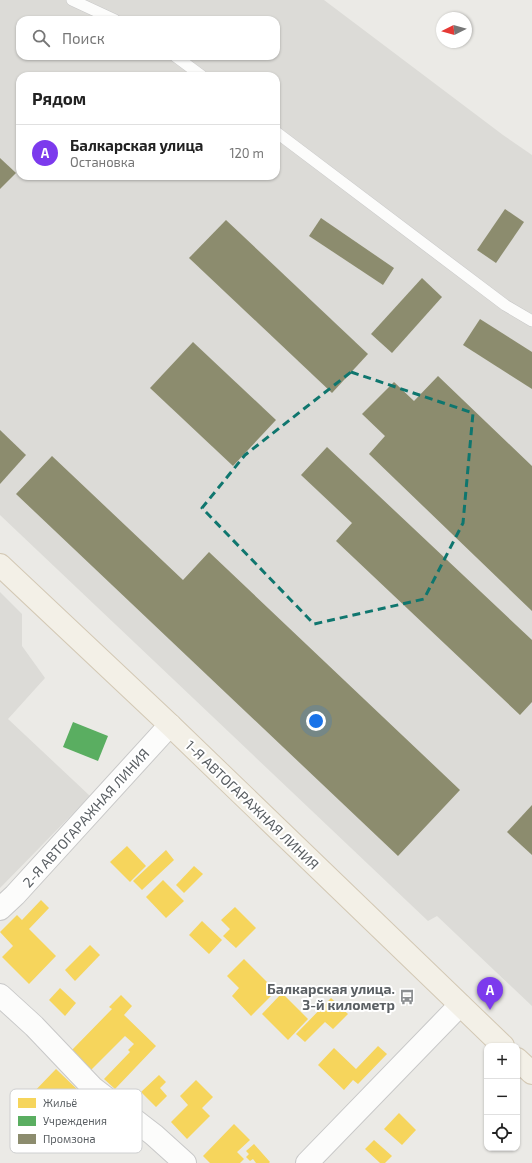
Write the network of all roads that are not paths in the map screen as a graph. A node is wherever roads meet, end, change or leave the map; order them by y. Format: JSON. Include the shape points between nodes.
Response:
{"nodes":[{"id":1,"x":72,"y":0,"type":"edge"},
{"id":2,"x":106,"y":16,"type":"edge"},
{"id":3,"x":181,"y":60,"type":"edge"},
{"id":4,"x":197,"y":72,"type":"edge"},
{"id":5,"x":280,"y":135,"type":"edge"},
{"id":6,"x":532,"y":321,"type":"edge"},
{"id":7,"x":0,"y":565,"type":"edge"},
{"id":8,"x":170,"y":725,"type":"junction"},
{"id":9,"x":0,"y":909,"type":"edge"},
{"id":10,"x":0,"y":996,"type":"edge"},
{"id":11,"x":460,"y":1005,"type":"junction"},
{"id":12,"x":500,"y":1043,"type":"edge"},
{"id":13,"x":520,"y":1062,"type":"edge"},
{"id":14,"x":532,"y":1073,"type":"edge"},
{"id":15,"x":94,"y":1089,"type":"edge"},
{"id":16,"x":142,"y":1126,"type":"edge"},
{"id":17,"x":185,"y":1163,"type":"edge"},
{"id":18,"x":307,"y":1163,"type":"edge"}],
"edges":[{"from":1,"to":2,"type":"lane"},
{"from":3,"to":4,"type":"lane"},
{"from":5,"to":6,"type":"lane","via":[[505,305]]},
{"from":7,"to":8,"type":"main road","name":"1-Я АВТОГАРАЖНАЯ ЛИНИЯ"},
{"from":8,"to":9,"type":"street","name":"2-Я АВТОГАРАЖНАЯ ЛИНИЯ"},
{"from":8,"to":11,"type":"main road","name":"1-Я АВТОГАРАЖНАЯ ЛИНИЯ"},
{"from":10,"to":15,"type":"street","via":[[34,1026]]},
{"from":11,"to":12,"type":"main road","name":"1-Я АВТОГАРАЖНАЯ ЛИНИЯ"},
{"from":11,"to":18,"type":"street"},
{"from":13,"to":14,"type":"main road"},
{"from":16,"to":17,"type":"street"}]}
